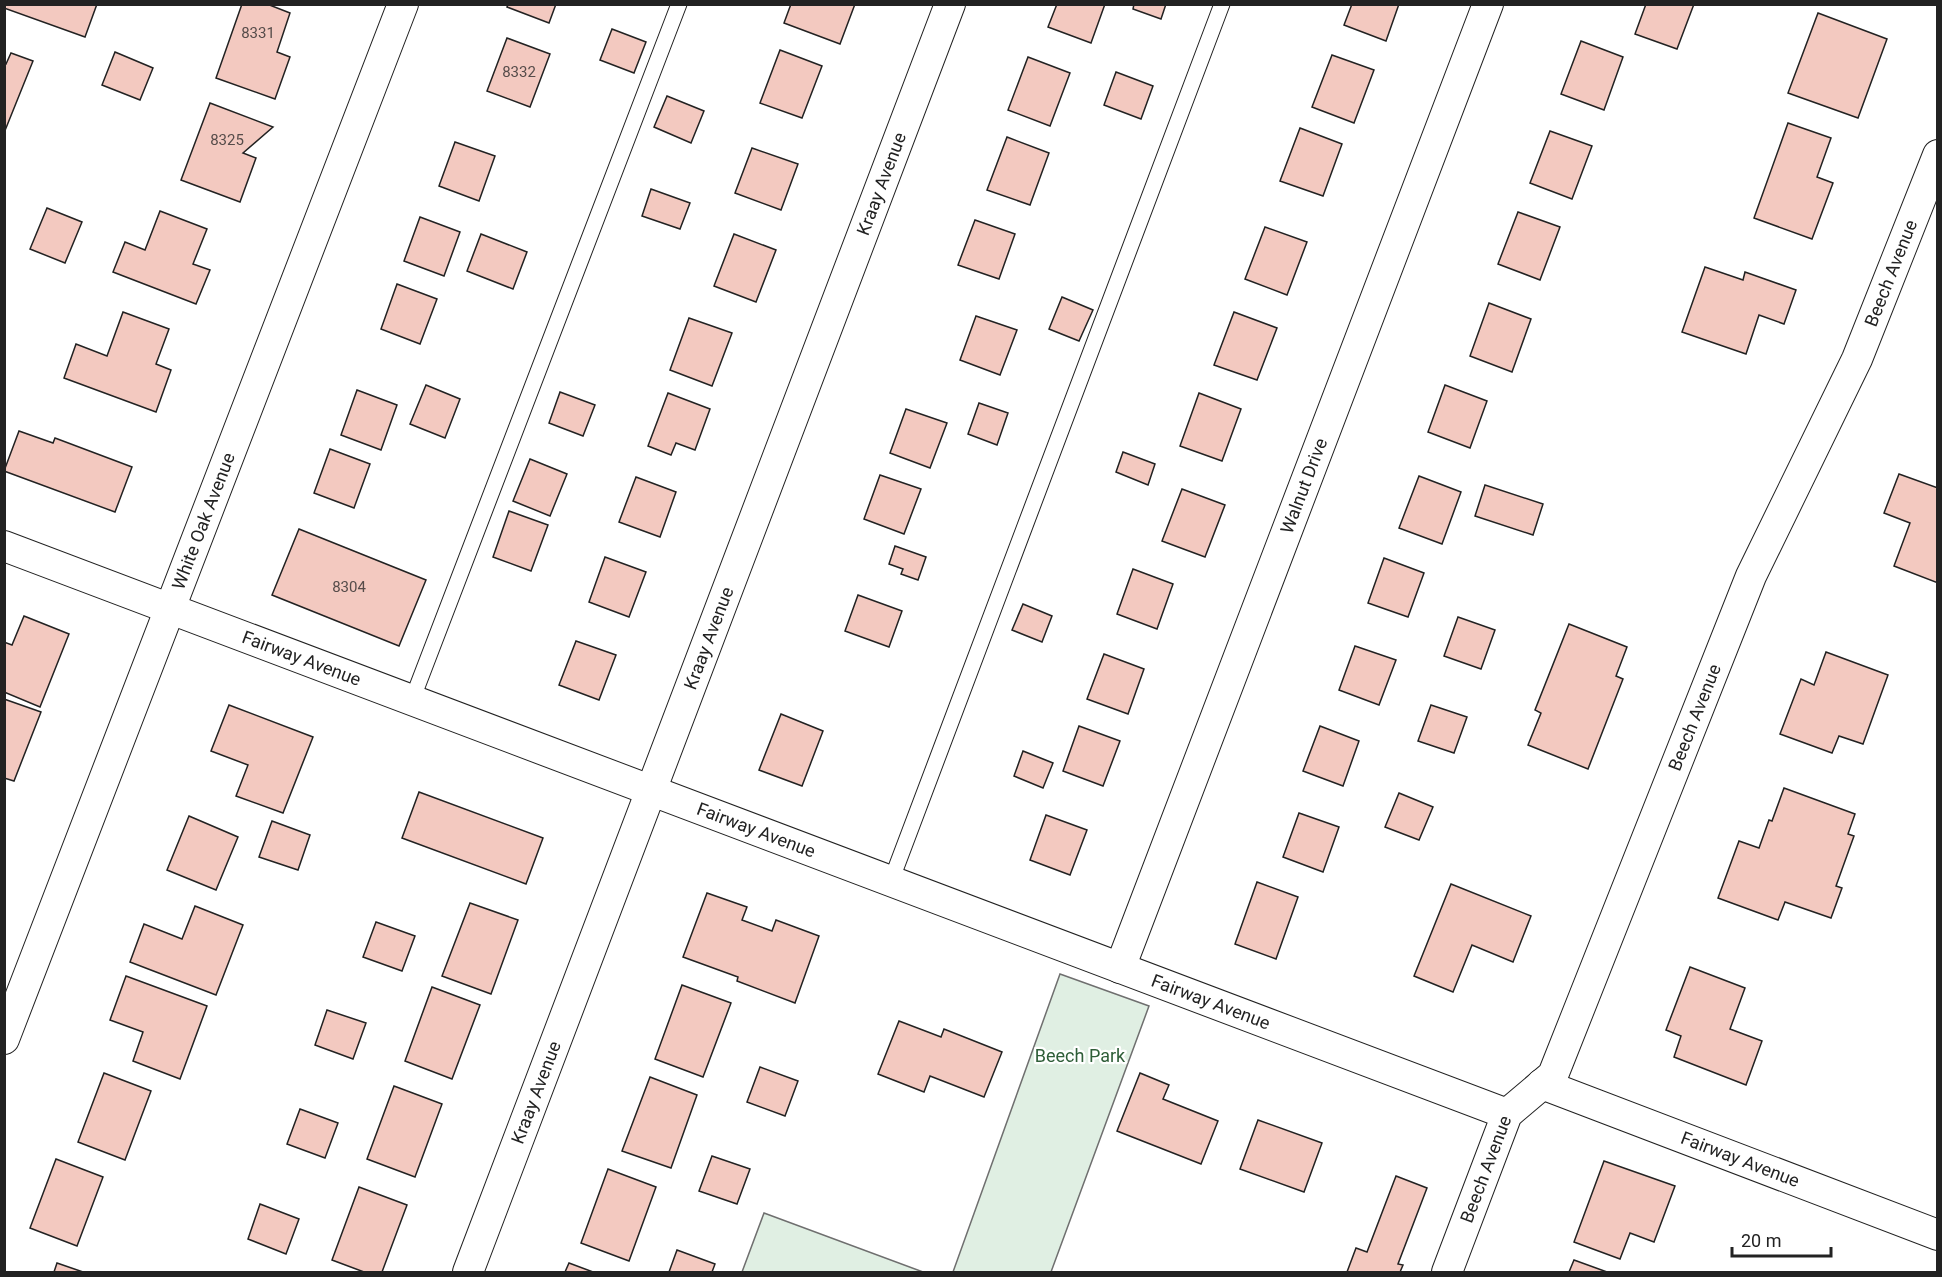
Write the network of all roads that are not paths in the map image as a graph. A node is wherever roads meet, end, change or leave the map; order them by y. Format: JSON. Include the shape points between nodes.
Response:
{"nodes":[{"id":1,"x":403,"y":4,"type":"edge"},
{"id":2,"x":680,"y":4,"type":"edge"},
{"id":3,"x":950,"y":4,"type":"edge"},
{"id":4,"x":1222,"y":4,"type":"edge"},
{"id":5,"x":1488,"y":4,"type":"edge"},
{"id":6,"x":1938,"y":155,"type":"edge"},
{"id":7,"x":4,"y":546,"type":"edge"},
{"id":8,"x":169,"y":608,"type":"junction"},
{"id":9,"x":412,"y":700,"type":"junction"},
{"id":10,"x":651,"y":790,"type":"junction"},
{"id":11,"x":891,"y":881,"type":"junction"},
{"id":12,"x":1120,"y":968,"type":"junction"},
{"id":13,"x":4,"y":1039,"type":"edge"},
{"id":14,"x":1542,"y":1084,"type":"junction"},
{"id":15,"x":1507,"y":1114,"type":"junction"},
{"id":16,"x":1938,"y":1235,"type":"edge"},
{"id":17,"x":468,"y":1272,"type":"edge"},
{"id":18,"x":1447,"y":1272,"type":"edge"}],
"edges":[{"from":1,"to":8,"type":"street","name":"White Oak Avenue"},
{"from":2,"to":9,"type":"lane"},
{"from":3,"to":10,"type":"street","name":"Kraay Avenue"},
{"from":4,"to":11,"type":"lane"},
{"from":5,"to":12,"type":"street","name":"Walnut Drive"},
{"from":6,"to":14,"type":"street","name":"Beech Avenue","via":[[1857,358],[1751,576],[1554,1075]]},
{"from":7,"to":8,"type":"street","name":"Fairway Avenue"},
{"from":8,"to":9,"type":"street","name":"Fairway Avenue"},
{"from":8,"to":13,"type":"street","name":"White Oak Avenue"},
{"from":9,"to":10,"type":"street","name":"Fairway Avenue"},
{"from":10,"to":11,"type":"street","name":"Fairway Avenue"},
{"from":10,"to":17,"type":"street","name":"Kraay Avenue"},
{"from":11,"to":12,"type":"street","name":"Fairway Avenue"},
{"from":12,"to":15,"type":"street","name":"Fairway Avenue"},
{"from":14,"to":15,"type":"street","name":"Beech Avenue"},
{"from":14,"to":16,"type":"street","name":"Fairway Avenue"},
{"from":15,"to":18,"type":"street","name":"Beech Avenue"}]}
